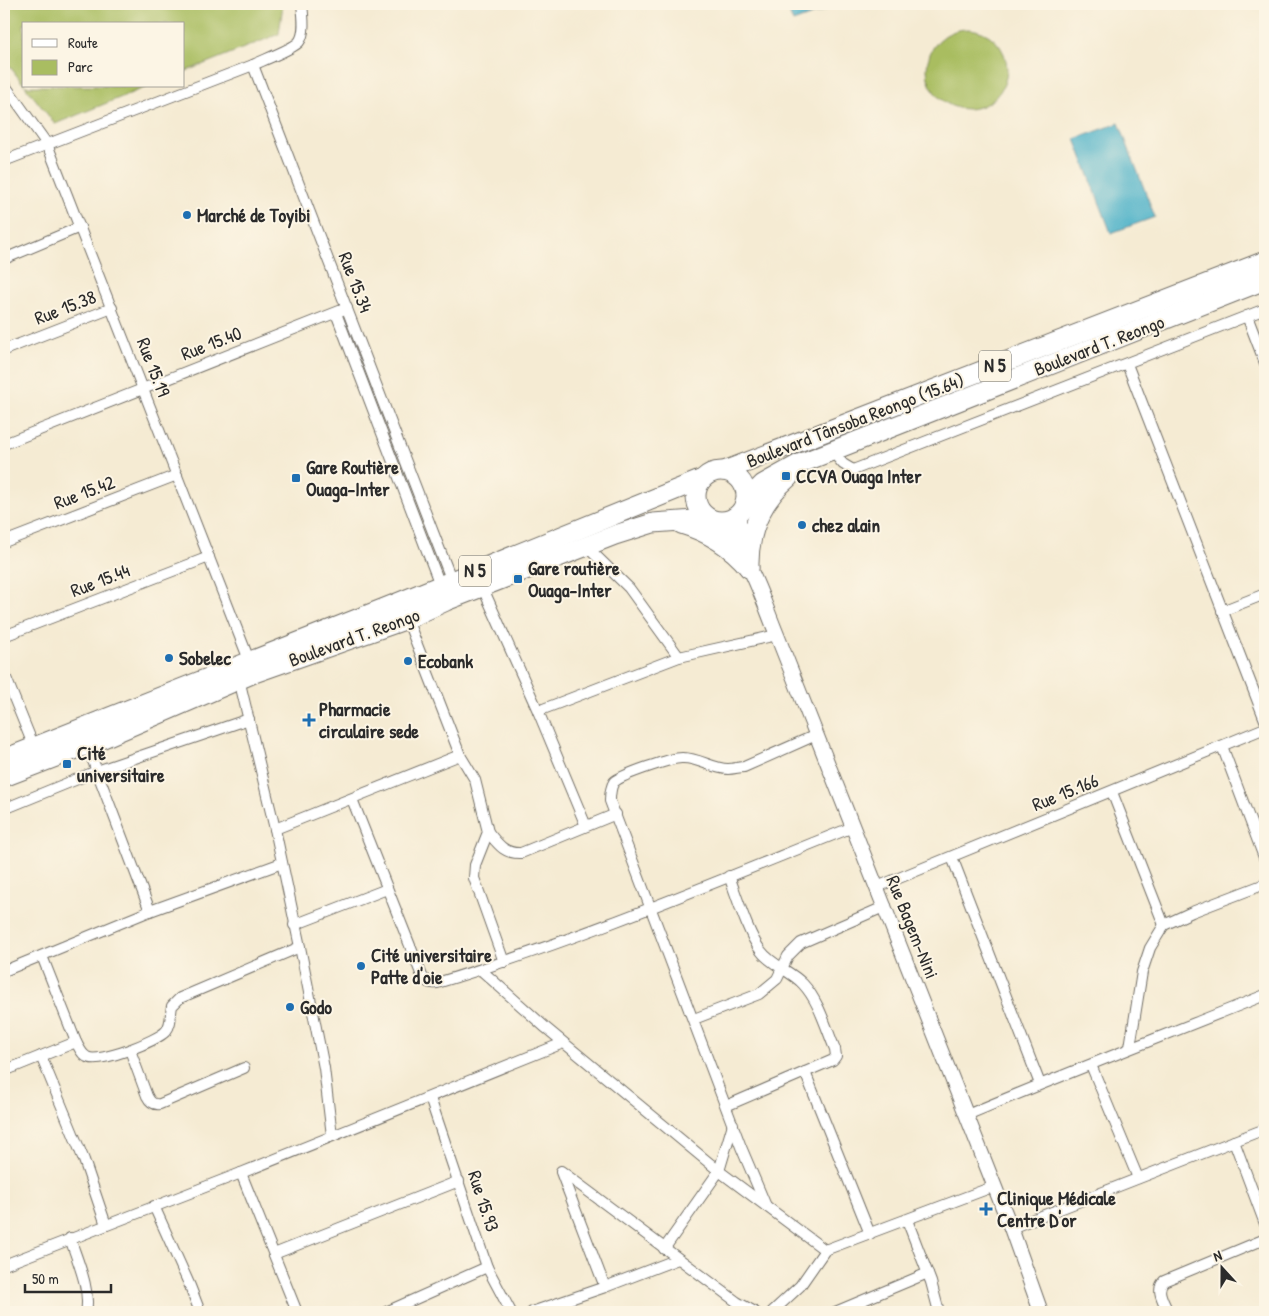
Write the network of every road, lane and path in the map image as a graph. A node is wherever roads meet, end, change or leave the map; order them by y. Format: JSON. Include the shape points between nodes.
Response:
{"nodes":[{"id":1,"x":302,"y":4,"type":"edge"},
{"id":2,"x":253,"y":65,"type":"junction"},
{"id":3,"x":4,"y":84,"type":"edge"},
{"id":4,"x":48,"y":144,"type":"junction"},
{"id":5,"x":4,"y":161,"type":"edge"},
{"id":6,"x":80,"y":227,"type":"junction"},
{"id":7,"x":4,"y":259,"type":"edge"},
{"id":8,"x":1265,"y":261,"type":"edge"},
{"id":9,"x":1265,"y":280,"type":"edge"},
{"id":10,"x":112,"y":308,"type":"junction"},
{"id":11,"x":347,"y":308,"type":"junction"},
{"id":12,"x":1265,"y":309,"type":"edge"},
{"id":13,"x":336,"y":313,"type":"junction"},
{"id":14,"x":1247,"y":316,"type":"junction"},
{"id":15,"x":4,"y":350,"type":"edge"},
{"id":16,"x":1265,"y":363,"type":"edge"},
{"id":17,"x":1126,"y":364,"type":"junction"},
{"id":18,"x":143,"y":388,"type":"junction"},
{"id":19,"x":4,"y":444,"type":"edge"},
{"id":20,"x":824,"y":454,"type":"junction"},
{"id":21,"x":724,"y":471,"type":"junction"},
{"id":22,"x":177,"y":475,"type":"junction"},
{"id":23,"x":700,"y":480,"type":"junction"},
{"id":24,"x":742,"y":507,"type":"junction"},
{"id":25,"x":712,"y":520,"type":"junction"},
{"id":26,"x":668,"y":521,"type":"junction"},
{"id":27,"x":4,"y":542,"type":"edge"},
{"id":28,"x":586,"y":546,"type":"junction"},
{"id":29,"x":209,"y":557,"type":"junction"},
{"id":30,"x":747,"y":564,"type":"junction"},
{"id":31,"x":479,"y":579,"type":"junction"},
{"id":32,"x":449,"y":591,"type":"junction"},
{"id":33,"x":1265,"y":594,"type":"edge"},
{"id":34,"x":1222,"y":611,"type":"junction"},
{"id":35,"x":407,"y":619,"type":"junction"},
{"id":36,"x":777,"y":635,"type":"junction"},
{"id":37,"x":4,"y":636,"type":"edge"},
{"id":38,"x":679,"y":657,"type":"junction"},
{"id":39,"x":244,"y":670,"type":"junction"},
{"id":40,"x":4,"y":672,"type":"edge"},
{"id":41,"x":538,"y":711,"type":"junction"},
{"id":42,"x":249,"y":719,"type":"junction"},
{"id":43,"x":1265,"y":720,"type":"edge"},
{"id":44,"x":1265,"y":728,"type":"edge"},
{"id":45,"x":816,"y":735,"type":"junction"},
{"id":46,"x":87,"y":745,"type":"junction"},
{"id":47,"x":1222,"y":746,"type":"junction"},
{"id":48,"x":34,"y":747,"type":"junction"},
{"id":49,"x":460,"y":755,"type":"junction"},
{"id":50,"x":4,"y":759,"type":"edge"},
{"id":51,"x":97,"y":771,"type":"junction"},
{"id":52,"x":4,"y":777,"type":"edge"},
{"id":53,"x":1112,"y":792,"type":"junction"},
{"id":54,"x":352,"y":798,"type":"junction"},
{"id":55,"x":4,"y":809,"type":"edge"},
{"id":56,"x":616,"y":814,"type":"junction"},
{"id":57,"x":586,"y":826,"type":"junction"},
{"id":58,"x":853,"y":827,"type":"junction"},
{"id":59,"x":275,"y":829,"type":"junction"},
{"id":60,"x":488,"y":832,"type":"junction"},
{"id":61,"x":952,"y":857,"type":"junction"},
{"id":62,"x":1265,"y":860,"type":"edge"},
{"id":63,"x":282,"y":863,"type":"junction"},
{"id":64,"x":729,"y":876,"type":"junction"},
{"id":65,"x":1265,"y":884,"type":"edge"},
{"id":66,"x":877,"y":887,"type":"junction"},
{"id":67,"x":387,"y":889,"type":"junction"},
{"id":68,"x":886,"y":906,"type":"junction"},
{"id":69,"x":651,"y":909,"type":"junction"},
{"id":70,"x":150,"y":911,"type":"junction"},
{"id":71,"x":294,"y":925,"type":"junction"},
{"id":72,"x":1164,"y":925,"type":"junction"},
{"id":73,"x":300,"y":947,"type":"junction"},
{"id":74,"x":42,"y":956,"type":"junction"},
{"id":75,"x":504,"y":962,"type":"junction"},
{"id":76,"x":481,"y":970,"type":"junction"},
{"id":77,"x":782,"y":970,"type":"junction"},
{"id":78,"x":4,"y":971,"type":"edge"},
{"id":79,"x":1265,"y":995,"type":"edge"},
{"id":80,"x":694,"y":1019,"type":"junction"},
{"id":81,"x":76,"y":1042,"type":"junction"},
{"id":82,"x":563,"y":1043,"type":"junction"},
{"id":83,"x":1130,"y":1047,"type":"junction"},
{"id":84,"x":130,"y":1050,"type":"junction"},
{"id":85,"x":41,"y":1056,"type":"junction"},
{"id":86,"x":1091,"y":1065,"type":"junction"},
{"id":87,"x":244,"y":1068,"type":"dead end"},
{"id":88,"x":4,"y":1071,"type":"edge"},
{"id":89,"x":805,"y":1072,"type":"junction"},
{"id":90,"x":1040,"y":1084,"type":"junction"},
{"id":91,"x":430,"y":1098,"type":"junction"},
{"id":92,"x":726,"y":1106,"type":"junction"},
{"id":93,"x":967,"y":1115,"type":"junction"},
{"id":94,"x":733,"y":1124,"type":"junction"},
{"id":95,"x":1265,"y":1129,"type":"edge"},
{"id":96,"x":332,"y":1136,"type":"junction"},
{"id":97,"x":1234,"y":1141,"type":"junction"},
{"id":98,"x":719,"y":1171,"type":"junction"},
{"id":99,"x":241,"y":1173,"type":"junction"},
{"id":100,"x":1138,"y":1178,"type":"junction"},
{"id":101,"x":459,"y":1181,"type":"junction"},
{"id":102,"x":995,"y":1186,"type":"junction"},
{"id":103,"x":154,"y":1206,"type":"junction"},
{"id":104,"x":766,"y":1206,"type":"junction"},
{"id":105,"x":907,"y":1220,"type":"junction"},
{"id":106,"x":1265,"y":1224,"type":"edge"},
{"id":107,"x":106,"y":1225,"type":"junction"},
{"id":108,"x":1012,"y":1228,"type":"junction"},
{"id":109,"x":870,"y":1234,"type":"junction"},
{"id":110,"x":70,"y":1238,"type":"junction"},
{"id":111,"x":1265,"y":1239,"type":"edge"},
{"id":112,"x":664,"y":1249,"type":"junction"},
{"id":113,"x":825,"y":1250,"type":"junction"},
{"id":114,"x":274,"y":1254,"type":"junction"},
{"id":115,"x":678,"y":1259,"type":"junction"},
{"id":116,"x":4,"y":1265,"type":"edge"},
{"id":117,"x":487,"y":1267,"type":"junction"},
{"id":118,"x":928,"y":1273,"type":"junction"},
{"id":119,"x":605,"y":1287,"type":"junction"},
{"id":120,"x":1037,"y":1310,"type":"edge"},
{"id":121,"x":86,"y":1312,"type":"edge"},
{"id":122,"x":200,"y":1312,"type":"edge"},
{"id":123,"x":297,"y":1312,"type":"edge"},
{"id":124,"x":386,"y":1312,"type":"edge"},
{"id":125,"x":511,"y":1312,"type":"edge"},
{"id":126,"x":532,"y":1312,"type":"edge"},
{"id":127,"x":756,"y":1312,"type":"edge"},
{"id":128,"x":772,"y":1312,"type":"edge"},
{"id":129,"x":834,"y":1312,"type":"edge"},
{"id":130,"x":939,"y":1312,"type":"edge"},
{"id":131,"x":1168,"y":1312,"type":"edge"}],
"edges":[{"from":1,"to":2,"type":"street","via":[[303,33],[298,43]]},
{"from":2,"to":4,"type":"street"},
{"from":2,"to":11,"type":"street","name":"Rue 15.34"},
{"from":3,"to":4,"type":"street","name":"Rue 15.19"},
{"from":4,"to":5,"type":"street"},
{"from":4,"to":6,"type":"street","name":"Rue 15.19"},
{"from":6,"to":7,"type":"street"},
{"from":6,"to":10,"type":"street","name":"Rue 15.19"},
{"from":8,"to":21,"type":"highway","name":"Boulevard Tânsoba Reongo (15.64)","number":"N 5"},
{"from":9,"to":20,"type":"highway","name":"Boulevard T. Reongo","number":"N 5"},
{"from":10,"to":15,"type":"street","name":"Rue 15.38"},
{"from":10,"to":18,"type":"street","name":"Rue 15.19"},
{"from":11,"to":13,"type":"street","name":"Rue 15.40"},
{"from":11,"to":32,"type":"street","name":"Rue 15.34"},
{"from":12,"to":14,"type":"street"},
{"from":13,"to":18,"type":"street","name":"Rue 15.40"},
{"from":13,"to":32,"type":"street"},
{"from":14,"to":16,"type":"street"},
{"from":14,"to":17,"type":"street"},
{"from":17,"to":20,"type":"street","via":[[853,470]]},
{"from":17,"to":34,"type":"street"},
{"from":18,"to":19,"type":"street","name":"Rue 15.40"},
{"from":18,"to":22,"type":"street","name":"Rue 15.19"},
{"from":20,"to":24,"type":"highway","name":"Boulevard T. Reongo","number":"N 5","via":[[763,484]]},
{"from":20,"to":30,"type":"highway","via":[[787,479],[763,506],[750,541]]},
{"from":21,"to":23,"type":"highway","name":"Boulevard Tânsoba Reongo (15.64)","number":"N 5","via":[[710,473]]},
{"from":21,"to":24,"type":"highway","name":"Boulevard Tânsoba Reongo (15.64)","via":[[742,481],[746,494]]},
{"from":22,"to":27,"type":"street","name":"Rue 15.42"},
{"from":22,"to":29,"type":"street","name":"Rue 15.19"},
{"from":23,"to":25,"type":"highway","via":[[695,499],[700,510]]},
{"from":23,"to":31,"type":"highway","name":"Boulevard Tânsoba Reongo (15.64)","number":"N 5"},
{"from":24,"to":25,"type":"highway","number":"N 5","via":[[728,520]]},
{"from":24,"to":30,"type":"street","via":[[739,531]]},
{"from":25,"to":26,"type":"highway","number":"N 5"},
{"from":25,"to":30,"type":"street","via":[[732,539]]},
{"from":26,"to":28,"type":"highway","number":"N 5","via":[[638,526]]},
{"from":26,"to":30,"type":"highway","via":[[716,538]]},
{"from":28,"to":31,"type":"highway","number":"N 5"},
{"from":28,"to":38,"type":"street","via":[[629,588]]},
{"from":29,"to":37,"type":"street","name":"Rue 15.44"},
{"from":29,"to":39,"type":"street","name":"Rue 15.19"},
{"from":30,"to":36,"type":"street","name":"Rue Bagem-Nini"},
{"from":31,"to":32,"type":"highway","name":"Boulevard Tânsoba Reongo (15.64)","number":"N 5"},
{"from":31,"to":41,"type":"street"},
{"from":32,"to":35,"type":"highway","name":"Boulevard T. Reongo","number":"N 5"},
{"from":32,"to":39,"type":"highway","name":"Boulevard Tânsoba Reongo (15.64)","number":"N 5"},
{"from":33,"to":34,"type":"street"},
{"from":34,"to":43,"type":"street"},
{"from":35,"to":39,"type":"highway","name":"Boulevard T. Reongo","number":"N 5"},
{"from":35,"to":49,"type":"street"},
{"from":36,"to":38,"type":"street"},
{"from":36,"to":45,"type":"street","name":"Rue Bagem-Nini"},
{"from":38,"to":41,"type":"street"},
{"from":39,"to":42,"type":"street","name":"Rue 15.19"},
{"from":39,"to":46,"type":"highway","name":"Boulevard T. Reongo","number":"N 5"},
{"from":39,"to":48,"type":"highway","name":"Boulevard Tânsoba Reongo (15.64)","number":"N 5"},
{"from":40,"to":48,"type":"street"},
{"from":41,"to":57,"type":"street"},
{"from":42,"to":51,"type":"street"},
{"from":42,"to":59,"type":"street","name":"Rue 15.19"},
{"from":44,"to":47,"type":"street","name":"Rue 15.166"},
{"from":45,"to":56,"type":"street","via":[[744,766],[727,769],[680,757],[630,774],[615,782],[610,793]]},
{"from":45,"to":58,"type":"street","name":"Rue Bagem-Nini"},
{"from":46,"to":51,"type":"street"},
{"from":46,"to":52,"type":"highway","name":"Boulevard T. Reongo","number":"N 5"},
{"from":47,"to":53,"type":"street","name":"Rue 15.166"},
{"from":47,"to":62,"type":"street"},
{"from":48,"to":50,"type":"highway","name":"Boulevard Tânsoba Reongo (15.64)","number":"N 5"},
{"from":49,"to":54,"type":"street"},
{"from":49,"to":60,"type":"street","via":[[475,780]]},
{"from":51,"to":55,"type":"street"},
{"from":51,"to":70,"type":"street"},
{"from":53,"to":61,"type":"street","name":"Rue 15.166"},
{"from":53,"to":72,"type":"street"},
{"from":54,"to":59,"type":"street"},
{"from":54,"to":67,"type":"street"},
{"from":56,"to":57,"type":"street"},
{"from":56,"to":69,"type":"street"},
{"from":57,"to":60,"type":"street","via":[[521,853],[507,852]]},
{"from":58,"to":64,"type":"street"},
{"from":58,"to":66,"type":"street","name":"Rue Bagem-Nini"},
{"from":59,"to":63,"type":"street","name":"Rue 15.19"},
{"from":60,"to":75,"type":"street","via":[[475,865],[474,878]]},
{"from":61,"to":66,"type":"street","name":"Rue 15.166"},
{"from":61,"to":90,"type":"street"},
{"from":63,"to":70,"type":"street"},
{"from":63,"to":71,"type":"street","name":"Rue 15.19"},
{"from":64,"to":69,"type":"street"},
{"from":64,"to":77,"type":"street","via":[[761,952]]},
{"from":65,"to":72,"type":"street"},
{"from":66,"to":68,"type":"street","name":"Rue Bagem-Nini"},
{"from":67,"to":71,"type":"street"},
{"from":67,"to":76,"type":"street","via":[[424,980],[430,984],[437,983]]},
{"from":68,"to":77,"type":"street","via":[[802,943],[788,956]]},
{"from":68,"to":93,"type":"street","name":"Rue Bagem-Nini"},
{"from":69,"to":75,"type":"street"},
{"from":69,"to":80,"type":"street"},
{"from":70,"to":74,"type":"street"},
{"from":71,"to":73,"type":"street","name":"Rue 15.19"},
{"from":72,"to":83,"type":"street","via":[[1150,948],[1142,972]]},
{"from":73,"to":84,"type":"street","via":[[180,998],[172,1006],[171,1023],[166,1031]]},
{"from":73,"to":96,"type":"street","name":"Rue 15.19","via":[[324,1068]]},
{"from":74,"to":78,"type":"street"},
{"from":74,"to":81,"type":"street"},
{"from":75,"to":76,"type":"street"},
{"from":76,"to":82,"type":"street"},
{"from":77,"to":80,"type":"street","via":[[777,979],[759,994]]},
{"from":77,"to":89,"type":"street","via":[[802,983],[812,996],[835,1049],[833,1060]]},
{"from":79,"to":83,"type":"street"},
{"from":80,"to":92,"type":"street"},
{"from":81,"to":84,"type":"street","via":[[87,1057],[95,1060]]},
{"from":81,"to":85,"type":"street"},
{"from":82,"to":91,"type":"street"},
{"from":82,"to":98,"type":"street"},
{"from":83,"to":86,"type":"street"},
{"from":84,"to":87,"type":"street","via":[[147,1096],[155,1104]]},
{"from":85,"to":88,"type":"street"},
{"from":85,"to":107,"type":"street","via":[[84,1160]]},
{"from":86,"to":90,"type":"street"},
{"from":86,"to":100,"type":"street"},
{"from":89,"to":92,"type":"street"},
{"from":89,"to":109,"type":"street"},
{"from":90,"to":93,"type":"street"},
{"from":91,"to":96,"type":"street"},
{"from":91,"to":101,"type":"street","name":"Rue 15.93"},
{"from":92,"to":94,"type":"street"},
{"from":93,"to":102,"type":"street","name":"Rue Bagem-Nini"},
{"from":94,"to":98,"type":"street"},
{"from":94,"to":104,"type":"street"},
{"from":95,"to":97,"type":"street"},
{"from":96,"to":99,"type":"street"},
{"from":97,"to":100,"type":"street"},
{"from":97,"to":106,"type":"street"},
{"from":98,"to":104,"type":"street"},
{"from":98,"to":112,"type":"street"},
{"from":99,"to":103,"type":"street"},
{"from":99,"to":114,"type":"street"},
{"from":100,"to":108,"type":"street"},
{"from":101,"to":114,"type":"street"},
{"from":101,"to":117,"type":"street","name":"Rue 15.93"},
{"from":102,"to":105,"type":"street"},
{"from":102,"to":108,"type":"street","name":"Rue Bagem-Nini"},
{"from":103,"to":107,"type":"street"},
{"from":103,"to":122,"type":"street"},
{"from":104,"to":113,"type":"street"},
{"from":105,"to":109,"type":"street"},
{"from":105,"to":118,"type":"street"},
{"from":107,"to":110,"type":"street"},
{"from":108,"to":120,"type":"street","name":"Rue Bagem-Nini"},
{"from":109,"to":113,"type":"street"},
{"from":110,"to":116,"type":"street"},
{"from":110,"to":121,"type":"street","via":[[87,1293]]},
{"from":111,"to":131,"type":"street","via":[[1164,1281],[1159,1290]]},
{"from":112,"to":115,"type":"street"},
{"from":112,"to":119,"type":"street","via":[[561,1171]]},
{"from":113,"to":128,"type":"street","via":[[800,1286]]},
{"from":114,"to":123,"type":"street"},
{"from":115,"to":119,"type":"street"},
{"from":115,"to":127,"type":"street"},
{"from":117,"to":124,"type":"street"},
{"from":117,"to":125,"type":"street","name":"Rue 15.93"},
{"from":118,"to":129,"type":"street"},
{"from":118,"to":130,"type":"street"},
{"from":119,"to":126,"type":"street"}]}
